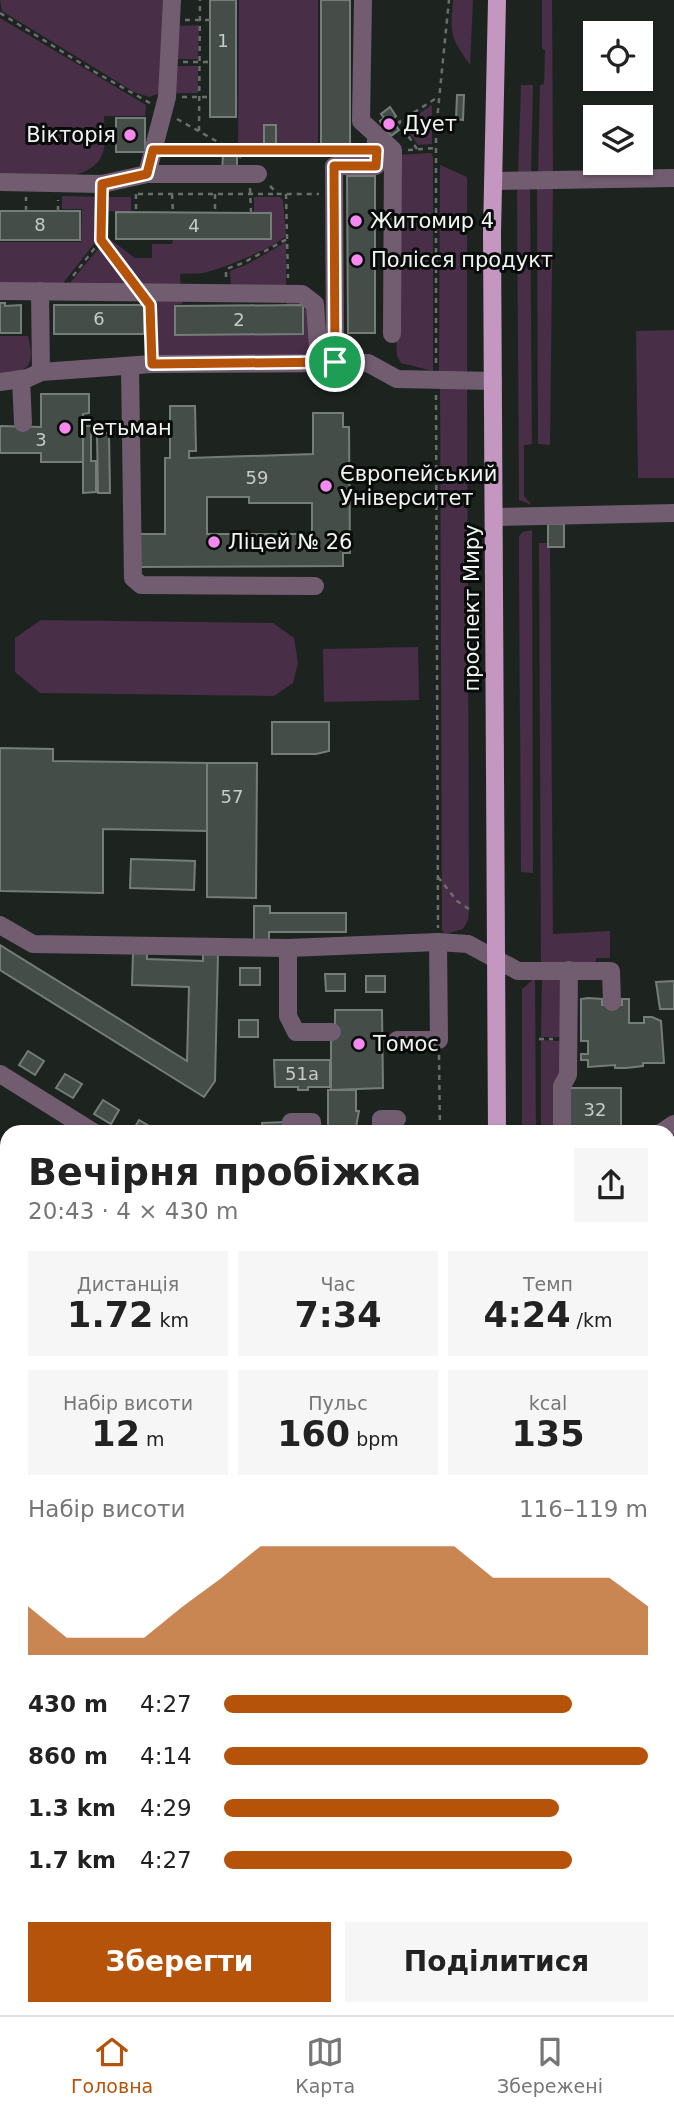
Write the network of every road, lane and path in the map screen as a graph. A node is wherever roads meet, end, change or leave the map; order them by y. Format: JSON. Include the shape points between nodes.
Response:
{"nodes":[{"id":1,"x":172,"y":0,"type":"edge"},
{"id":2,"x":200,"y":0,"type":"edge"},
{"id":3,"x":363,"y":0,"type":"edge"},
{"id":4,"x":449,"y":0,"type":"edge"},
{"id":5,"x":496,"y":0,"type":"edge"},
{"id":6,"x":0,"y":13,"type":"edge"},
{"id":7,"x":171,"y":19,"type":"junction"},
{"id":8,"x":200,"y":20,"type":"junction"},
{"id":9,"x":210,"y":20,"type":"dead end"},
{"id":10,"x":169,"y":62,"type":"junction"},
{"id":11,"x":200,"y":62,"type":"junction"},
{"id":12,"x":210,"y":62,"type":"dead end"},
{"id":13,"x":199,"y":97,"type":"junction"},
{"id":14,"x":210,"y":97,"type":"dead end"},
{"id":15,"x":438,"y":97,"type":"junction"},
{"id":16,"x":165,"y":104,"type":"junction"},
{"id":17,"x":199,"y":131,"type":"junction"},
{"id":18,"x":376,"y":135,"type":"junction"},
{"id":19,"x":435,"y":148,"type":"junction"},
{"id":20,"x":417,"y":149,"type":"junction"},
{"id":21,"x":153,"y":150,"type":"junction"},
{"id":22,"x":337,"y":150,"type":"dead end"},
{"id":23,"x":393,"y":150,"type":"junction"},
{"id":24,"x":232,"y":151,"type":"junction"},
{"id":25,"x":147,"y":174,"type":"junction"},
{"id":26,"x":254,"y":174,"type":"junction"},
{"id":27,"x":674,"y":178,"type":"edge"},
{"id":28,"x":493,"y":181,"type":"junction"},
{"id":29,"x":0,"y":182,"type":"edge"},
{"id":30,"x":102,"y":184,"type":"junction"},
{"id":31,"x":26,"y":192,"type":"dead end"},
{"id":32,"x":58,"y":193,"type":"dead end"},
{"id":33,"x":136,"y":194,"type":"dead end"},
{"id":34,"x":215,"y":194,"type":"junction"},
{"id":35,"x":250,"y":194,"type":"junction"},
{"id":36,"x":278,"y":194,"type":"junction"},
{"id":37,"x":286,"y":194,"type":"junction"},
{"id":38,"x":334,"y":194,"type":"junction"},
{"id":39,"x":26,"y":211,"type":"dead end"},
{"id":40,"x":58,"y":211,"type":"dead end"},
{"id":41,"x":136,"y":212,"type":"dead end"},
{"id":42,"x":215,"y":212,"type":"dead end"},
{"id":43,"x":173,"y":213,"type":"dead end"},
{"id":44,"x":251,"y":213,"type":"dead end"},
{"id":45,"x":287,"y":239,"type":"junction"},
{"id":46,"x":101,"y":240,"type":"junction"},
{"id":47,"x":0,"y":290,"type":"edge"},
{"id":48,"x":40,"y":290,"type":"junction"},
{"id":49,"x":61,"y":290,"type":"junction"},
{"id":50,"x":142,"y":293,"type":"junction"},
{"id":51,"x":226,"y":293,"type":"junction"},
{"id":52,"x":288,"y":293,"type":"junction"},
{"id":53,"x":392,"y":334,"type":"dead end"},
{"id":54,"x":327,"y":363,"type":"junction"},
{"id":55,"x":152,"y":364,"type":"junction"},
{"id":56,"x":130,"y":366,"type":"junction"},
{"id":57,"x":41,"y":372,"type":"junction"},
{"id":58,"x":436,"y":372,"type":"dead end"},
{"id":59,"x":21,"y":379,"type":"junction"},
{"id":60,"x":493,"y":381,"type":"junction"},
{"id":61,"x":0,"y":382,"type":"edge"},
{"id":62,"x":436,"y":388,"type":"dead end"},
{"id":63,"x":23,"y":423,"type":"dead end"},
{"id":64,"x":674,"y":513,"type":"edge"},
{"id":65,"x":494,"y":517,"type":"junction"},
{"id":66,"x":315,"y":586,"type":"dead end"},
{"id":67,"x":438,"y":877,"type":"junction"},
{"id":68,"x":469,"y":909,"type":"dead end"},
{"id":69,"x":0,"y":925,"type":"edge"},
{"id":70,"x":438,"y":942,"type":"junction"},
{"id":71,"x":288,"y":948,"type":"junction"},
{"id":72,"x":496,"y":959,"type":"junction"},
{"id":73,"x":569,"y":970,"type":"junction"},
{"id":74,"x":612,"y":1002,"type":"dead end"},
{"id":75,"x":332,"y":1032,"type":"dead end"},
{"id":76,"x":397,"y":1040,"type":"dead end"},
{"id":77,"x":439,"y":1040,"type":"junction"},
{"id":78,"x":0,"y":1074,"type":"edge"},
{"id":79,"x":397,"y":1119,"type":"dead end"},
{"id":80,"x":291,"y":1122,"type":"dead end"},
{"id":81,"x":82,"y":1125,"type":"edge"},
{"id":82,"x":312,"y":1125,"type":"edge"},
{"id":83,"x":381,"y":1125,"type":"edge"},
{"id":84,"x":440,"y":1125,"type":"edge"},
{"id":85,"x":497,"y":1125,"type":"edge"},
{"id":86,"x":562,"y":1125,"type":"edge"}],
"edges":[{"from":1,"to":7,"type":"street"},
{"from":2,"to":8,"type":"path"},
{"from":3,"to":18,"type":"street","via":[[361,121]]},
{"from":4,"to":15,"type":"path"},
{"from":5,"to":28,"type":"main road","name":"проспект Миру"},
{"from":6,"to":16,"type":"path","via":[[95,72]]},
{"from":7,"to":8,"type":"path"},
{"from":7,"to":10,"type":"street"},
{"from":8,"to":9,"type":"path"},
{"from":8,"to":11,"type":"path"},
{"from":10,"to":11,"type":"path"},
{"from":10,"to":16,"type":"street"},
{"from":11,"to":12,"type":"path"},
{"from":11,"to":13,"type":"path"},
{"from":13,"to":14,"type":"path"},
{"from":13,"to":16,"type":"path"},
{"from":13,"to":17,"type":"path"},
{"from":15,"to":19,"type":"path"},
{"from":15,"to":20,"type":"path","via":[[399,122]]},
{"from":16,"to":17,"type":"path"},
{"from":16,"to":21,"type":"street"},
{"from":17,"to":24,"type":"path"},
{"from":18,"to":23,"type":"street"},
{"from":18,"to":38,"type":"street","via":[[376,166],[334,166]]},
{"from":19,"to":20,"type":"path"},
{"from":19,"to":58,"type":"path"},
{"from":20,"to":23,"type":"path"},
{"from":21,"to":24,"type":"path"},
{"from":21,"to":25,"type":"street"},
{"from":22,"to":24,"type":"path"},
{"from":23,"to":53,"type":"street"},
{"from":24,"to":26,"type":"path"},
{"from":25,"to":26,"type":"street"},
{"from":25,"to":30,"type":"street"},
{"from":26,"to":35,"type":"path"},
{"from":26,"to":36,"type":"path"},
{"from":27,"to":28,"type":"street"},
{"from":28,"to":60,"type":"main road","name":"проспект Миру"},
{"from":29,"to":30,"type":"street"},
{"from":30,"to":46,"type":"path"},
{"from":31,"to":39,"type":"path"},
{"from":32,"to":40,"type":"path"},
{"from":33,"to":41,"type":"path"},
{"from":34,"to":35,"type":"path"},
{"from":34,"to":42,"type":"path"},
{"from":34,"to":43,"type":"path","via":[[172,194]]},
{"from":35,"to":36,"type":"path"},
{"from":35,"to":44,"type":"path"},
{"from":36,"to":37,"type":"path"},
{"from":37,"to":38,"type":"path"},
{"from":37,"to":45,"type":"path"},
{"from":38,"to":54,"type":"street"},
{"from":45,"to":51,"type":"path","via":[[226,269]]},
{"from":45,"to":52,"type":"path"},
{"from":46,"to":49,"type":"path"},
{"from":46,"to":50,"type":"path"},
{"from":47,"to":48,"type":"street"},
{"from":48,"to":49,"type":"street"},
{"from":48,"to":57,"type":"street"},
{"from":49,"to":50,"type":"street"},
{"from":50,"to":51,"type":"street"},
{"from":50,"to":55,"type":"path","via":[[150,307]]},
{"from":51,"to":52,"type":"street"},
{"from":52,"to":54,"type":"street","via":[[302,293],[314,304]]},
{"from":54,"to":55,"type":"street"},
{"from":54,"to":60,"type":"street","via":[[368,363],[397,379]]},
{"from":55,"to":56,"type":"street"},
{"from":56,"to":57,"type":"street"},
{"from":56,"to":66,"type":"street","via":[[133,578],[141,585]]},
{"from":57,"to":59,"type":"street"},
{"from":59,"to":61,"type":"street"},
{"from":59,"to":63,"type":"street"},
{"from":60,"to":65,"type":"main road","name":"проспект Миру"},
{"from":62,"to":67,"type":"path"},
{"from":64,"to":65,"type":"street"},
{"from":65,"to":72,"type":"main road","name":"проспект Миру"},
{"from":67,"to":68,"type":"path"},
{"from":67,"to":70,"type":"path"},
{"from":69,"to":71,"type":"street","via":[[33,944]]},
{"from":70,"to":71,"type":"street"},
{"from":70,"to":72,"type":"street","via":[[468,944]]},
{"from":70,"to":77,"type":"street"},
{"from":71,"to":75,"type":"street","via":[[288,1016],[296,1032]]},
{"from":72,"to":73,"type":"street","via":[[519,971]]},
{"from":72,"to":85,"type":"main road","name":"проспект Миру"},
{"from":73,"to":74,"type":"street","via":[[611,971]]},
{"from":73,"to":86,"type":"street","via":[[568,1075],[562,1086]]},
{"from":76,"to":77,"type":"street"},
{"from":77,"to":84,"type":"path"},
{"from":78,"to":81,"type":"street"},
{"from":79,"to":83,"type":"street","via":[[381,1119]]},
{"from":80,"to":82,"type":"street"}]}
